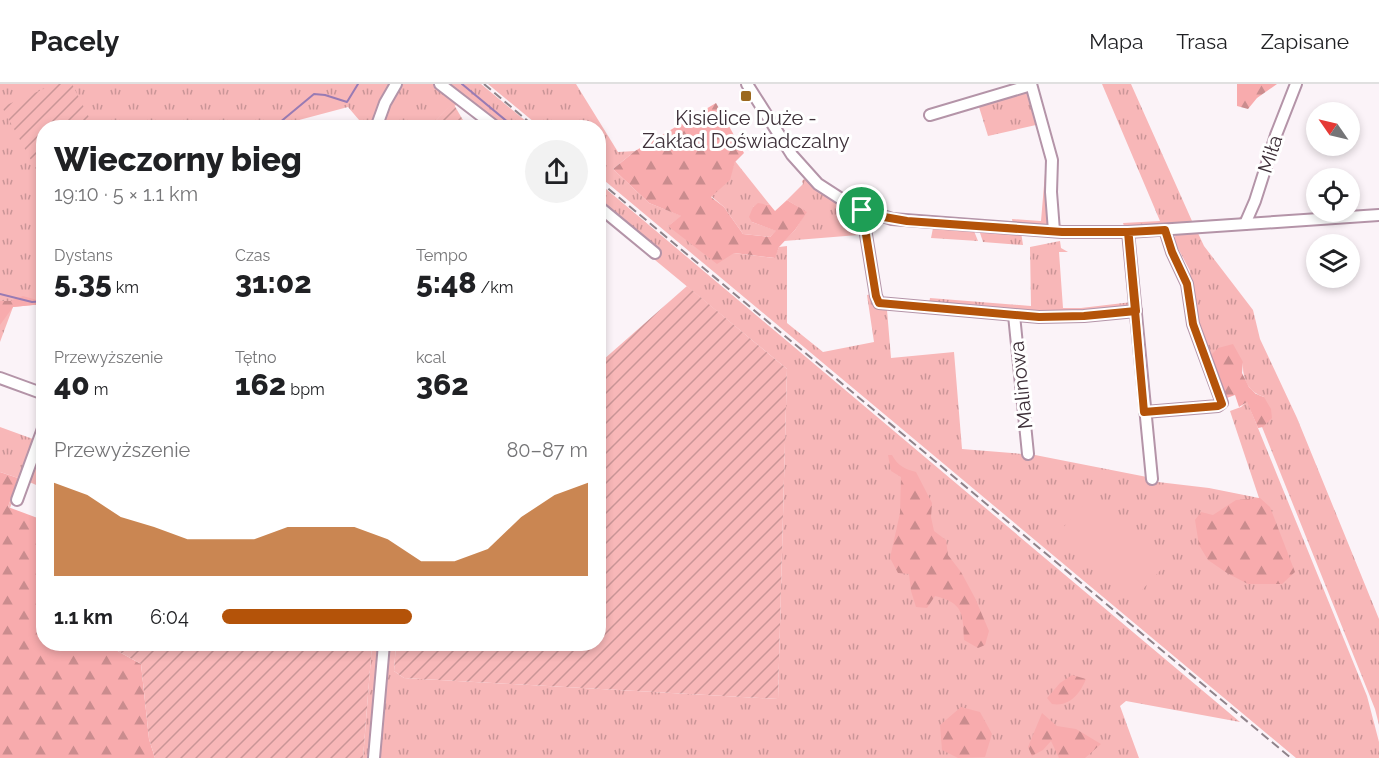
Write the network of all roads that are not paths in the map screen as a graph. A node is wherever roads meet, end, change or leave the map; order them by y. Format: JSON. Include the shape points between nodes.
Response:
{"nodes":[{"id":1,"x":396,"y":84,"type":"edge"},
{"id":2,"x":440,"y":84,"type":"edge"},
{"id":3,"x":747,"y":84,"type":"edge"},
{"id":4,"x":1296,"y":84,"type":"edge"},
{"id":5,"x":1031,"y":85,"type":"edge"},
{"id":6,"x":930,"y":115,"type":"dead end"},
{"id":7,"x":379,"y":120,"type":"edge"},
{"id":8,"x":487,"y":120,"type":"edge"},
{"id":9,"x":862,"y":210,"type":"junction"},
{"id":10,"x":606,"y":213,"type":"edge"},
{"id":11,"x":1379,"y":215,"type":"edge"},
{"id":12,"x":1245,"y":224,"type":"junction"},
{"id":13,"x":1165,"y":230,"type":"junction"},
{"id":14,"x":1054,"y":231,"type":"junction"},
{"id":15,"x":1128,"y":232,"type":"junction"},
{"id":16,"x":655,"y":253,"type":"dead end"},
{"id":17,"x":1136,"y":311,"type":"junction"},
{"id":18,"x":1014,"y":315,"type":"junction"},
{"id":19,"x":0,"y":378,"type":"edge"},
{"id":20,"x":36,"y":391,"type":"edge"},
{"id":21,"x":1144,"y":412,"type":"junction"},
{"id":22,"x":36,"y":448,"type":"edge"},
{"id":23,"x":1028,"y":454,"type":"dead end"},
{"id":24,"x":1152,"y":479,"type":"dead end"},
{"id":25,"x":17,"y":500,"type":"dead end"},
{"id":26,"x":383,"y":651,"type":"edge"},
{"id":27,"x":374,"y":758,"type":"edge"}],
"edges":[{"from":1,"to":7,"type":"street"},
{"from":2,"to":8,"type":"street"},
{"from":3,"to":9,"type":"street","via":[[807,173],[832,195]]},
{"from":4,"to":12,"type":"street","name":"Miła"},
{"from":5,"to":6,"type":"street"},
{"from":5,"to":14,"type":"street","via":[[1052,160]]},
{"from":9,"to":14,"type":"street","via":[[907,221]]},
{"from":9,"to":18,"type":"street","via":[[879,303]]},
{"from":10,"to":16,"type":"street"},
{"from":11,"to":12,"type":"street"},
{"from":12,"to":13,"type":"street"},
{"from":13,"to":15,"type":"street"},
{"from":13,"to":21,"type":"street","via":[[1187,284],[1193,324],[1222,404]]},
{"from":14,"to":15,"type":"street"},
{"from":15,"to":17,"type":"street"},
{"from":17,"to":18,"type":"street","via":[[1067,317]]},
{"from":17,"to":21,"type":"street"},
{"from":18,"to":23,"type":"street","name":"Malinowa"},
{"from":19,"to":20,"type":"street"},
{"from":21,"to":24,"type":"street"},
{"from":22,"to":25,"type":"street"},
{"from":26,"to":27,"type":"street"}]}
